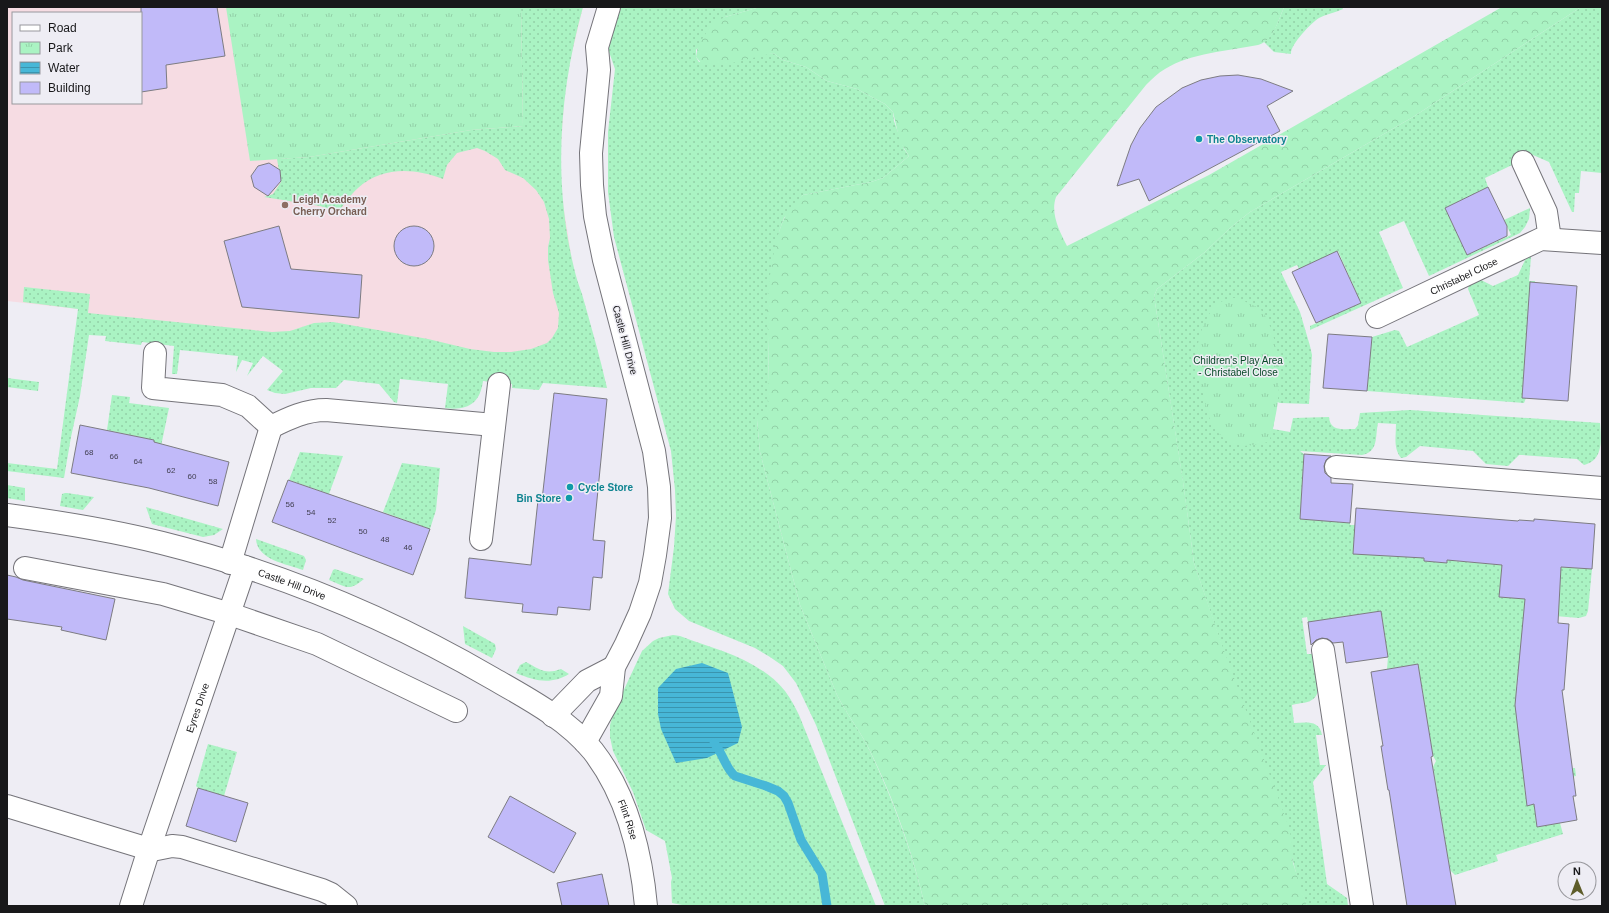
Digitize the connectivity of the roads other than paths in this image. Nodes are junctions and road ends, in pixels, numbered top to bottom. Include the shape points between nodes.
1 (608, 7) edge
2 (1524, 162) dead end
3 (1550, 240) junction
4 (1602, 243) edge
5 (1377, 316) dead end
6 (155, 352) dead end
7 (498, 384) dead end
8 (494, 425) junction
9 (271, 427) junction
10 (1336, 467) dead end
11 (1602, 488) edge
12 (7, 515) edge
13 (481, 539) dead end
14 (238, 565) junction
15 (24, 568) dead end
16 (230, 614) junction
17 (1323, 650) dead end
18 (614, 667) junction
19 (456, 711) dead end
20 (553, 716) junction
21 (585, 742) junction
22 (7, 806) edge
23 (148, 849) junction
24 (131, 906) edge
25 (346, 906) edge
26 (646, 906) edge
27 (1362, 906) edge

1 - 18 street, Castle Hill Drive via 597,47 599,70 591,153 595,216 654,451 660,518 650,583 640,613
2 - 3 street via 1546,212
3 - 4 street, Christabel Close
3 - 5 street, Christabel Close via 1540,239
6 - 9 street via 153,388 222,395 248,406
7 - 8 street
8 - 9 street via 323,410 295,415
8 - 13 street
9 - 14 street, Eyres Drive
10 - 11 street
12 - 14 street, Castle Hill Drive via 83,526 164,543
14 - 16 street, Eyres Drive
14 - 20 street, Castle Hill Drive via 309,590 411,634 473,667
15 - 16 street via 163,594
16 - 19 street via 317,644
16 - 23 street, Eyres Drive
17 - 27 street
18 - 20 street via 587,681
18 - 21 street, Castle Hill Drive via 611,696
20 - 21 street, Castle Hill Drive
21 - 26 street, Flint Rise via 616,788 629,819
22 - 23 street
23 - 24 street, Eyres Drive
23 - 25 street via 182,847 322,890 335,896

